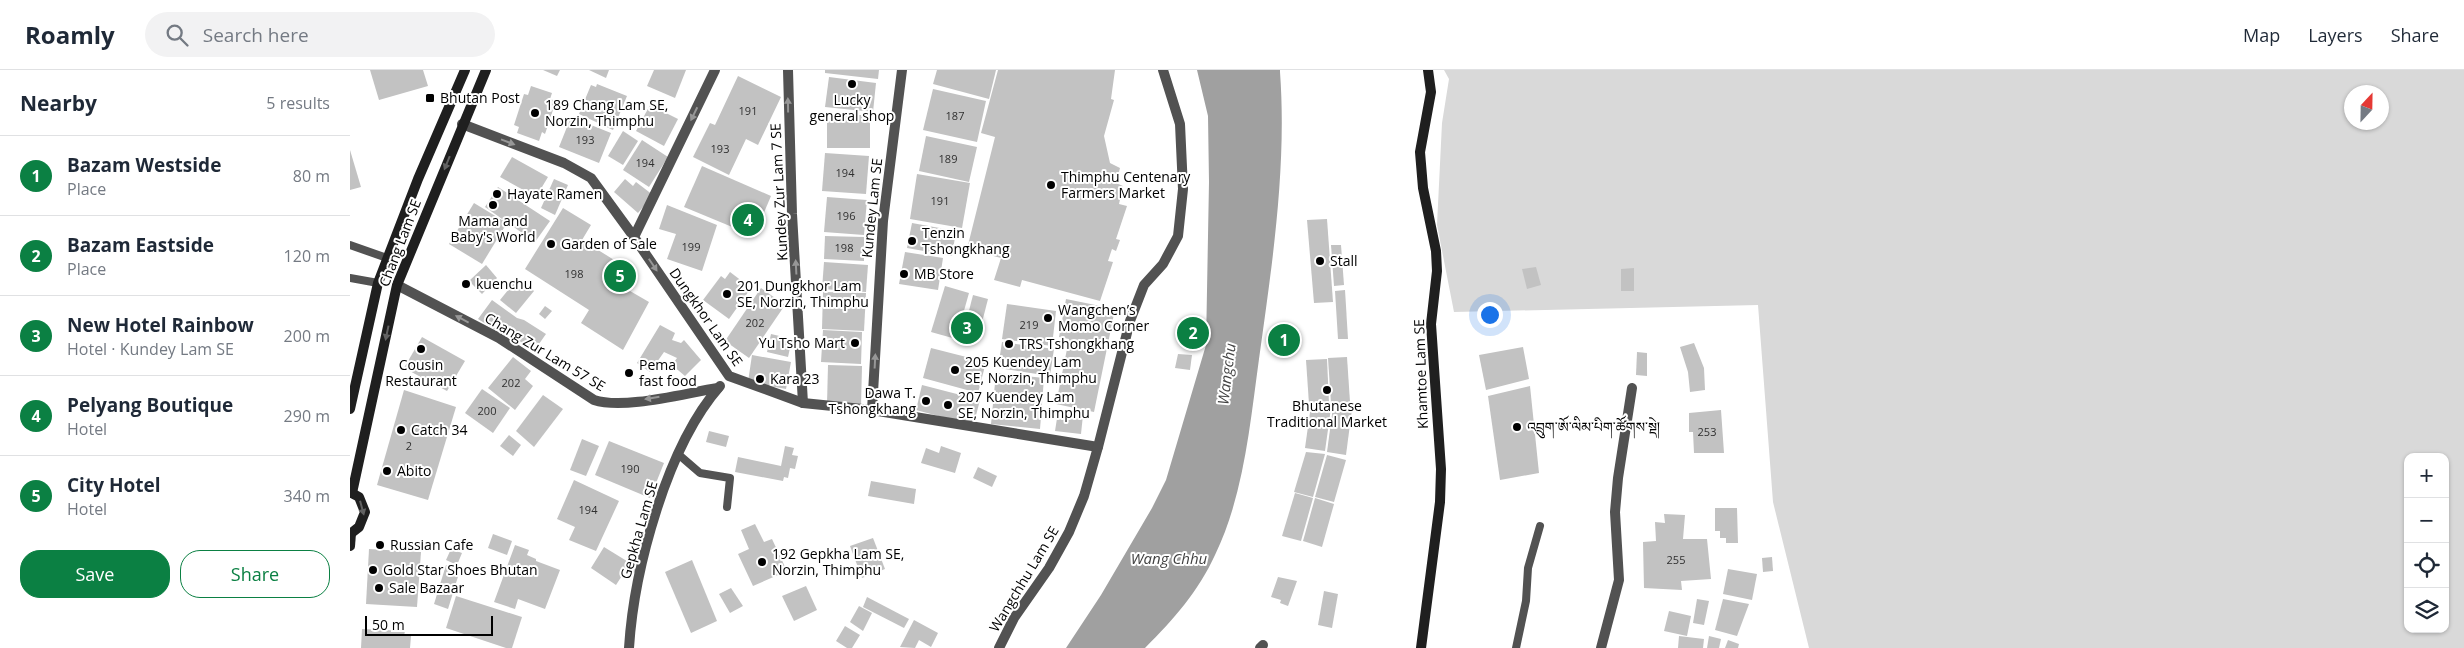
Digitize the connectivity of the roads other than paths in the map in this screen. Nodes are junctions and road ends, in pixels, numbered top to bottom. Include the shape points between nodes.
1 (465, 70) edge
2 (486, 70) edge
3 (715, 70) edge
4 (788, 70) edge
5 (902, 70) edge
6 (1163, 70) edge
7 (1428, 70) edge
8 (462, 124) junction
9 (634, 237) junction
10 (350, 245) edge
11 (387, 258) junction
12 (350, 278) edge
13 (378, 282) junction
14 (397, 285) junction
15 (729, 376) junction
16 (718, 388) junction
17 (1632, 388) dead end
18 (803, 403) junction
19 (350, 409) edge
20 (872, 410) junction
21 (1098, 447) junction
22 (678, 454) junction
23 (351, 492) edge
24 (727, 507) dead end
25 (1540, 526) dead end
26 (351, 533) edge
27 (350, 546) edge
28 (629, 648) edge
29 (999, 648) edge
30 (1420, 648) edge
31 (1516, 648) edge
32 (1601, 648) edge

1 - 11 main road, Chang Lam SE
2 - 8 main road, Chang Lam SE
3 -> 9 street
18 -> 4 street, Kundey Zur Lam 7 SE
20 -> 5 street, Kundey Lam SE via 883,220
6 - 21 street, Wangchhu Lam SE via 1180,124 1183,189 1178,236 1163,264 1144,286 1130,321
7 - 30 main road, Khamtoe Lam SE via 1431,92 1420,152 1422,188 1436,250 1431,324 1440,494
8 -> 9 street, Dungkhor Lam SE via 564,163 591,178
8 -> 14 main road, Chang Lam SE
9 -> 15 street, Dungkhor Lam SE
10 - 11 lane
11 - 13 main road, Chang Lam SE
12 - 13 lane
13 - 19 main road, Chang Lam SE
16 -> 14 street, Chang Zur Lam 57 SE via 606,404 594,400 499,338
14 -> 23 main road, Chang Lam SE
15 - 16 street, Gepkha Lam SE
15 - 18 street, Dungkhor Lam SE
16 - 22 street, Gepkha Lam SE
17 - 32 street via 1615,512 1619,580
18 - 20 street, Dungkhor Lam SE
20 - 21 street, Dungkhor Lam SE
21 - 29 street, Wangchhu Lam SE via 1084,496 1069,532 1049,568 1014,618
22 - 24 lane via 700,473 730,478
22 - 28 street, Gepkha Lam SE via 654,519 631,613
23 -> 26 main road via 359,498 365,512 359,527
25 - 31 lane via 1528,568 1526,600
26 - 27 main road

